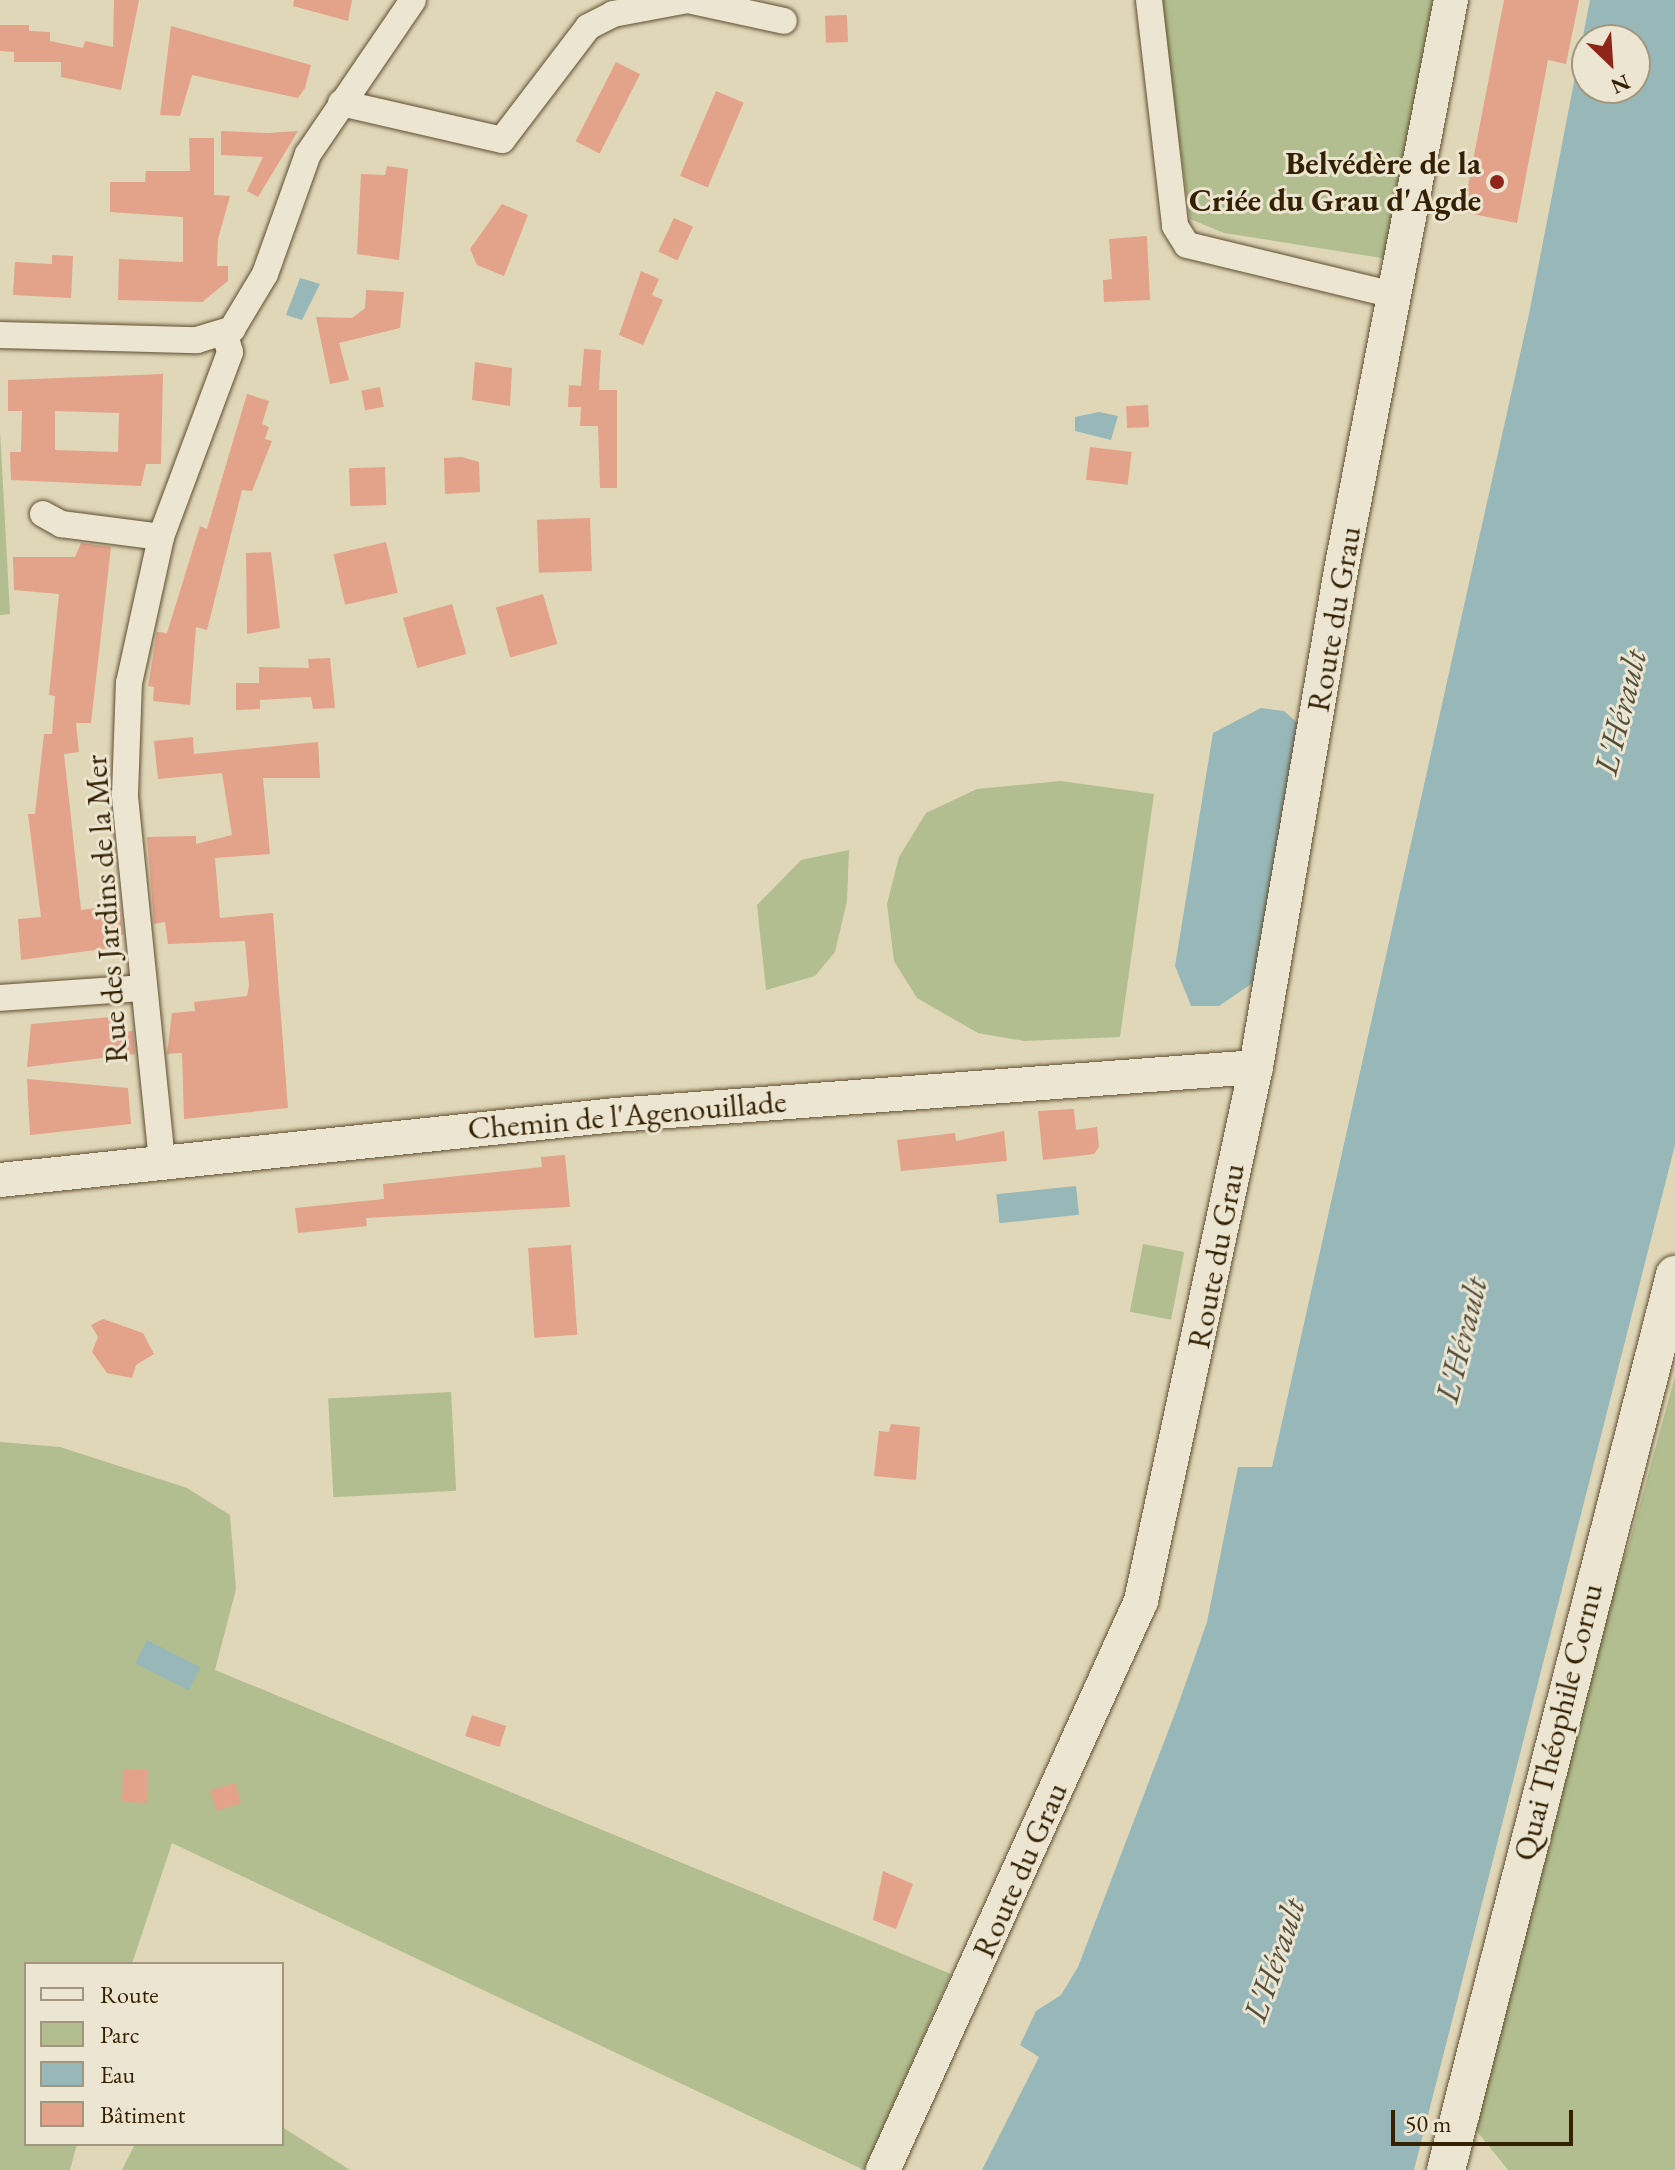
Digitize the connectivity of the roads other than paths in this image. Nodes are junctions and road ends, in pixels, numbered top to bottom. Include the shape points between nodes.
1 (413, 0) edge
2 (1149, 0) edge
3 (1451, 0) edge
4 (784, 21) dead end
5 (341, 103) junction
6 (1393, 295) junction
7 (225, 334) junction
8 (0, 335) edge
9 (43, 514) dead end
10 (161, 537) junction
11 (143, 988) junction
12 (0, 998) edge
13 (1256, 1067) junction
14 (162, 1161) junction
15 (0, 1180) edge
16 (1675, 1275) edge
17 (883, 2170) edge
18 (1446, 2170) edge

1 - 5 street
2 - 6 street via 1175,226 1187,245 1205,254 1328,275
3 - 6 street, Route du Grau
4 - 5 street via 688,0 613,14 588,27 502,140
5 - 7 street via 308,154 247,311
6 - 13 street, Route du Grau
7 - 8 street via 197,340
7 - 10 street, Rue des Jardins de la Mer via 230,352
9 - 10 street via 61,524
10 - 11 street, Rue des Jardins de la Mer via 138,625 125,758
11 - 12 street
11 - 14 street, Rue des Jardins de la Mer
13 - 14 street, Chemin de l'Agenouillade via 615,1115
13 - 17 street, Route du Grau via 1141,1601
14 - 15 street, Chemin de l'Agenouillade
16 - 18 main road, Quai Théophile Cornu

